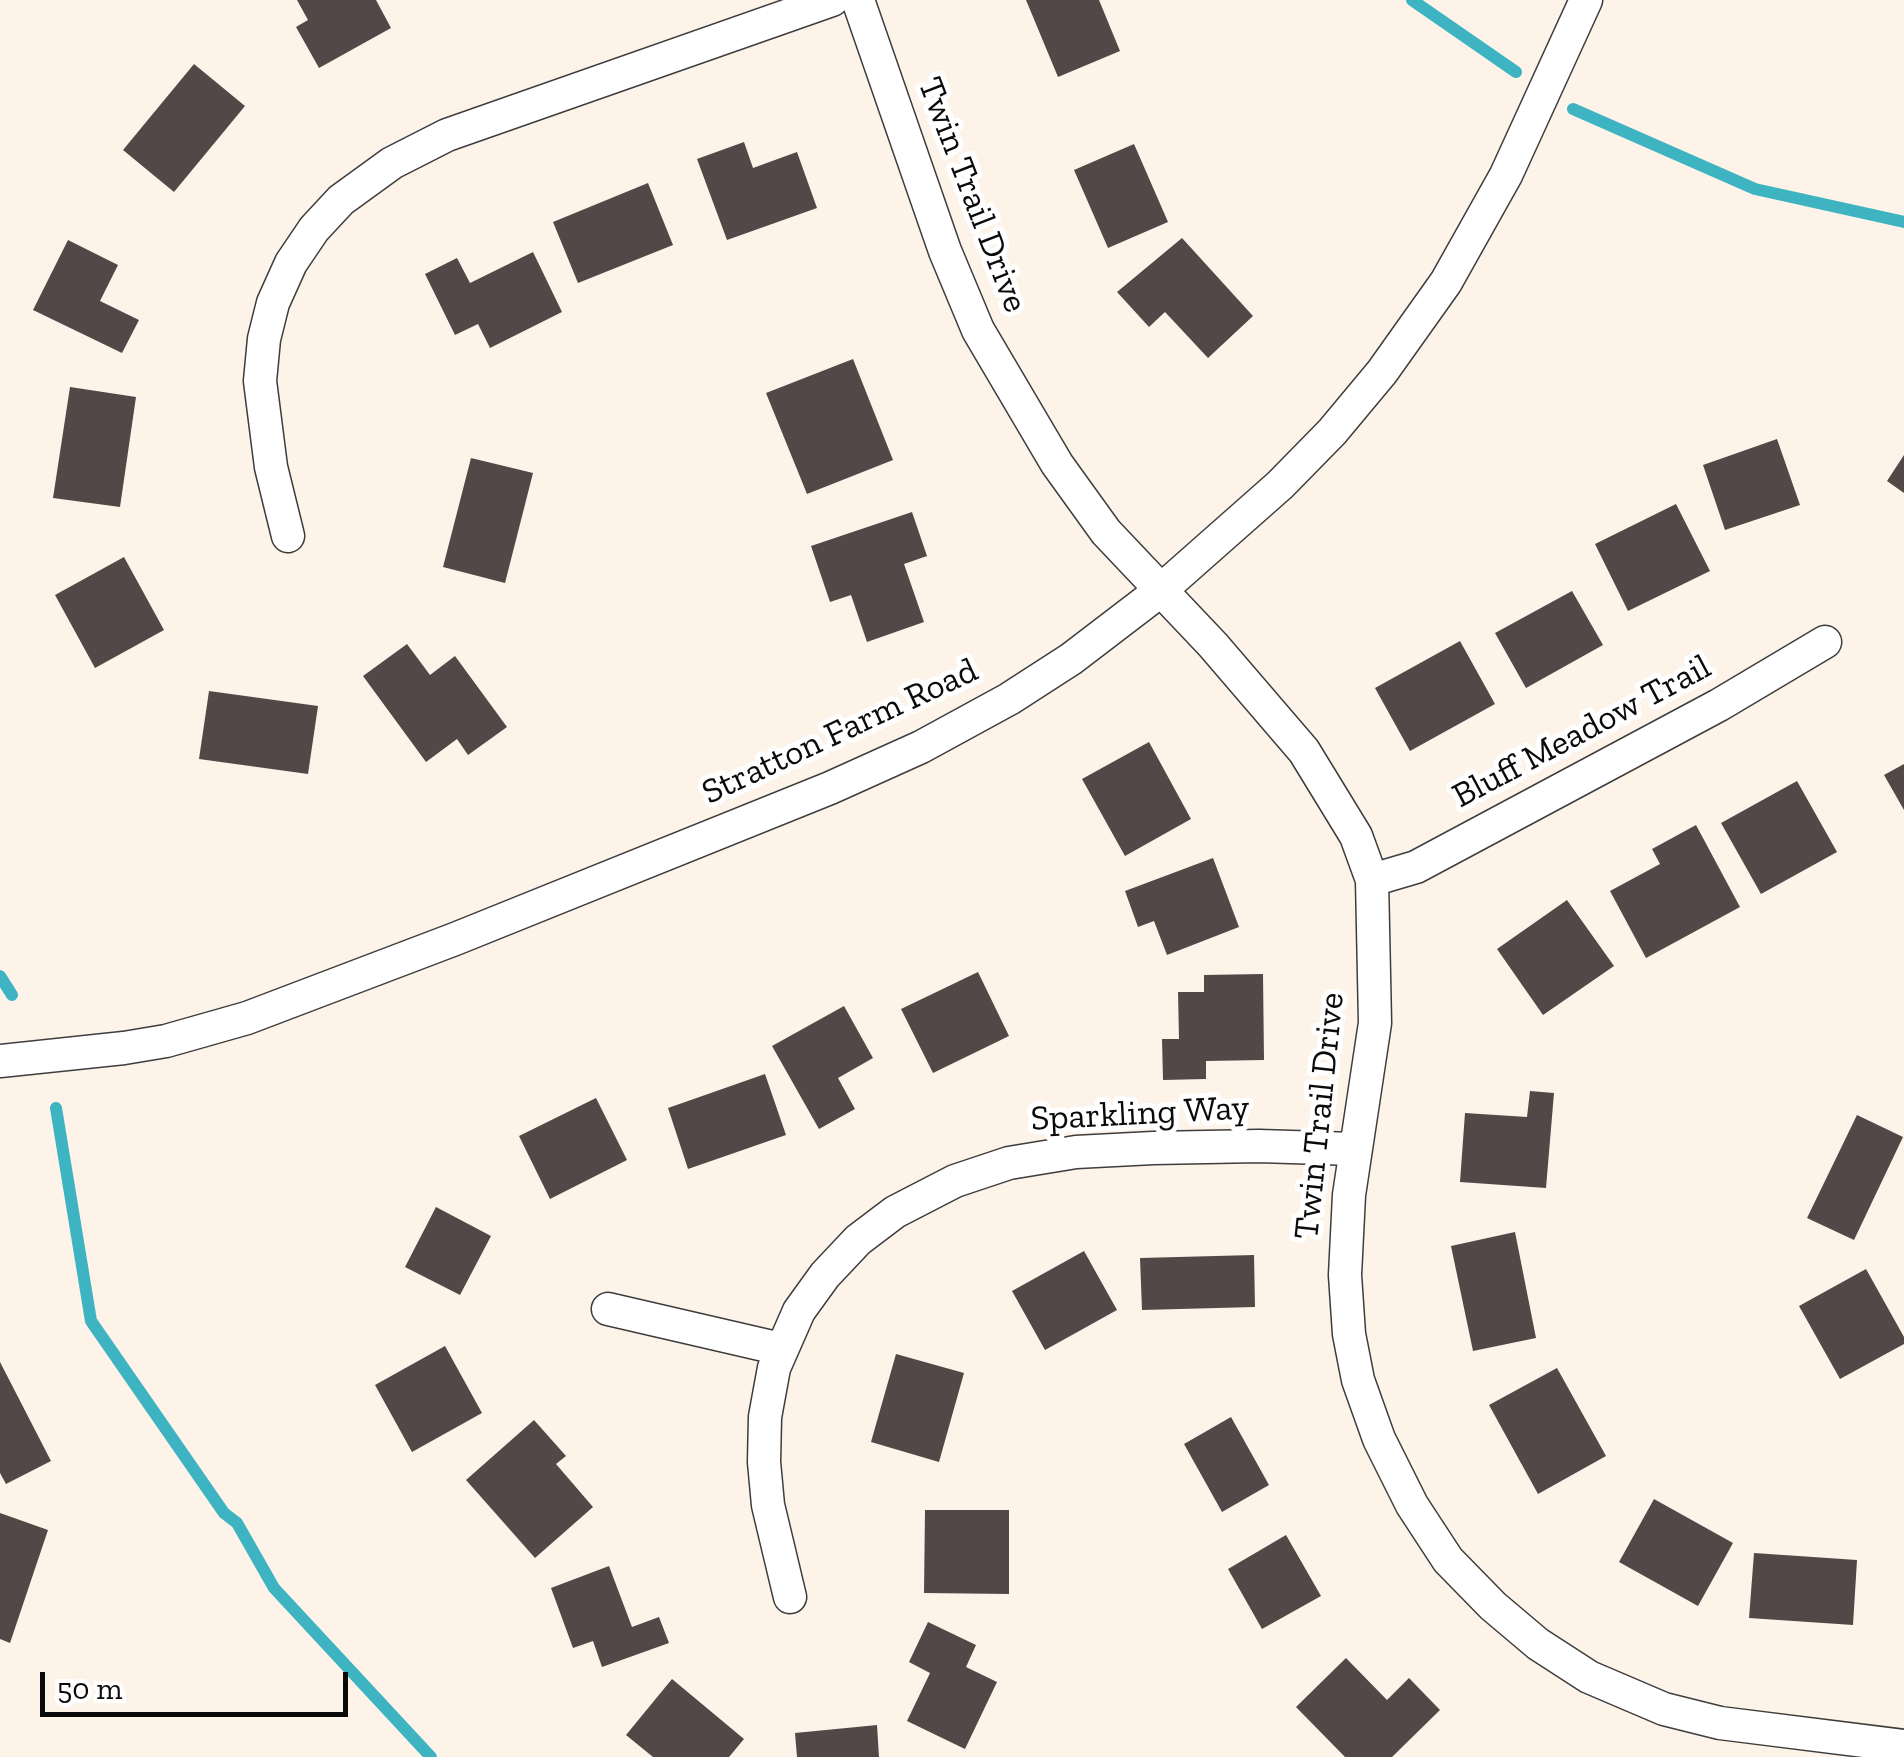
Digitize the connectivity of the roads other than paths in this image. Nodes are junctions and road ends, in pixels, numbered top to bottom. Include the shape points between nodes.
1 (832, 0) edge
2 (858, 0) edge
3 (1586, 0) edge
4 (288, 536) dead end
5 (1160, 591) junction
6 (1825, 642) dead end
7 (1372, 880) junction
8 (0, 1061) edge
9 (1354, 1149) junction
10 (608, 1309) dead end
11 (781, 1349) junction
12 (790, 1596) dead end
13 (1904, 1746) edge

1 - 4 street via 448,136 392,163 341,200 291,262 264,339 260,381 270,467
2 - 5 street, Twin Trail Drive via 978,330 1057,464
3 - 5 street, Stratton Farm Road via 1506,175 1446,282 1392,357 1280,485
5 - 7 street, Twin Trail Drive via 1304,751 1356,836
5 - 8 street, Stratton Farm Road via 1009,699 921,747 794,802 248,1018 124,1048
6 - 7 street, Bluff Meadow Trail via 1416,867
7 - 9 street, Twin Trail Drive via 1375,1023
9 - 11 street, Sparkling Way via 1076,1152 955,1181 894,1212 858,1240 799,1311
9 - 13 street, Twin Trail Drive via 1345,1275 1358,1380 1412,1505 1448,1560 1538,1644 1589,1676 1664,1709 1720,1723
10 - 11 street
11 - 12 street, Sparkling Way via 765,1417 764,1462

